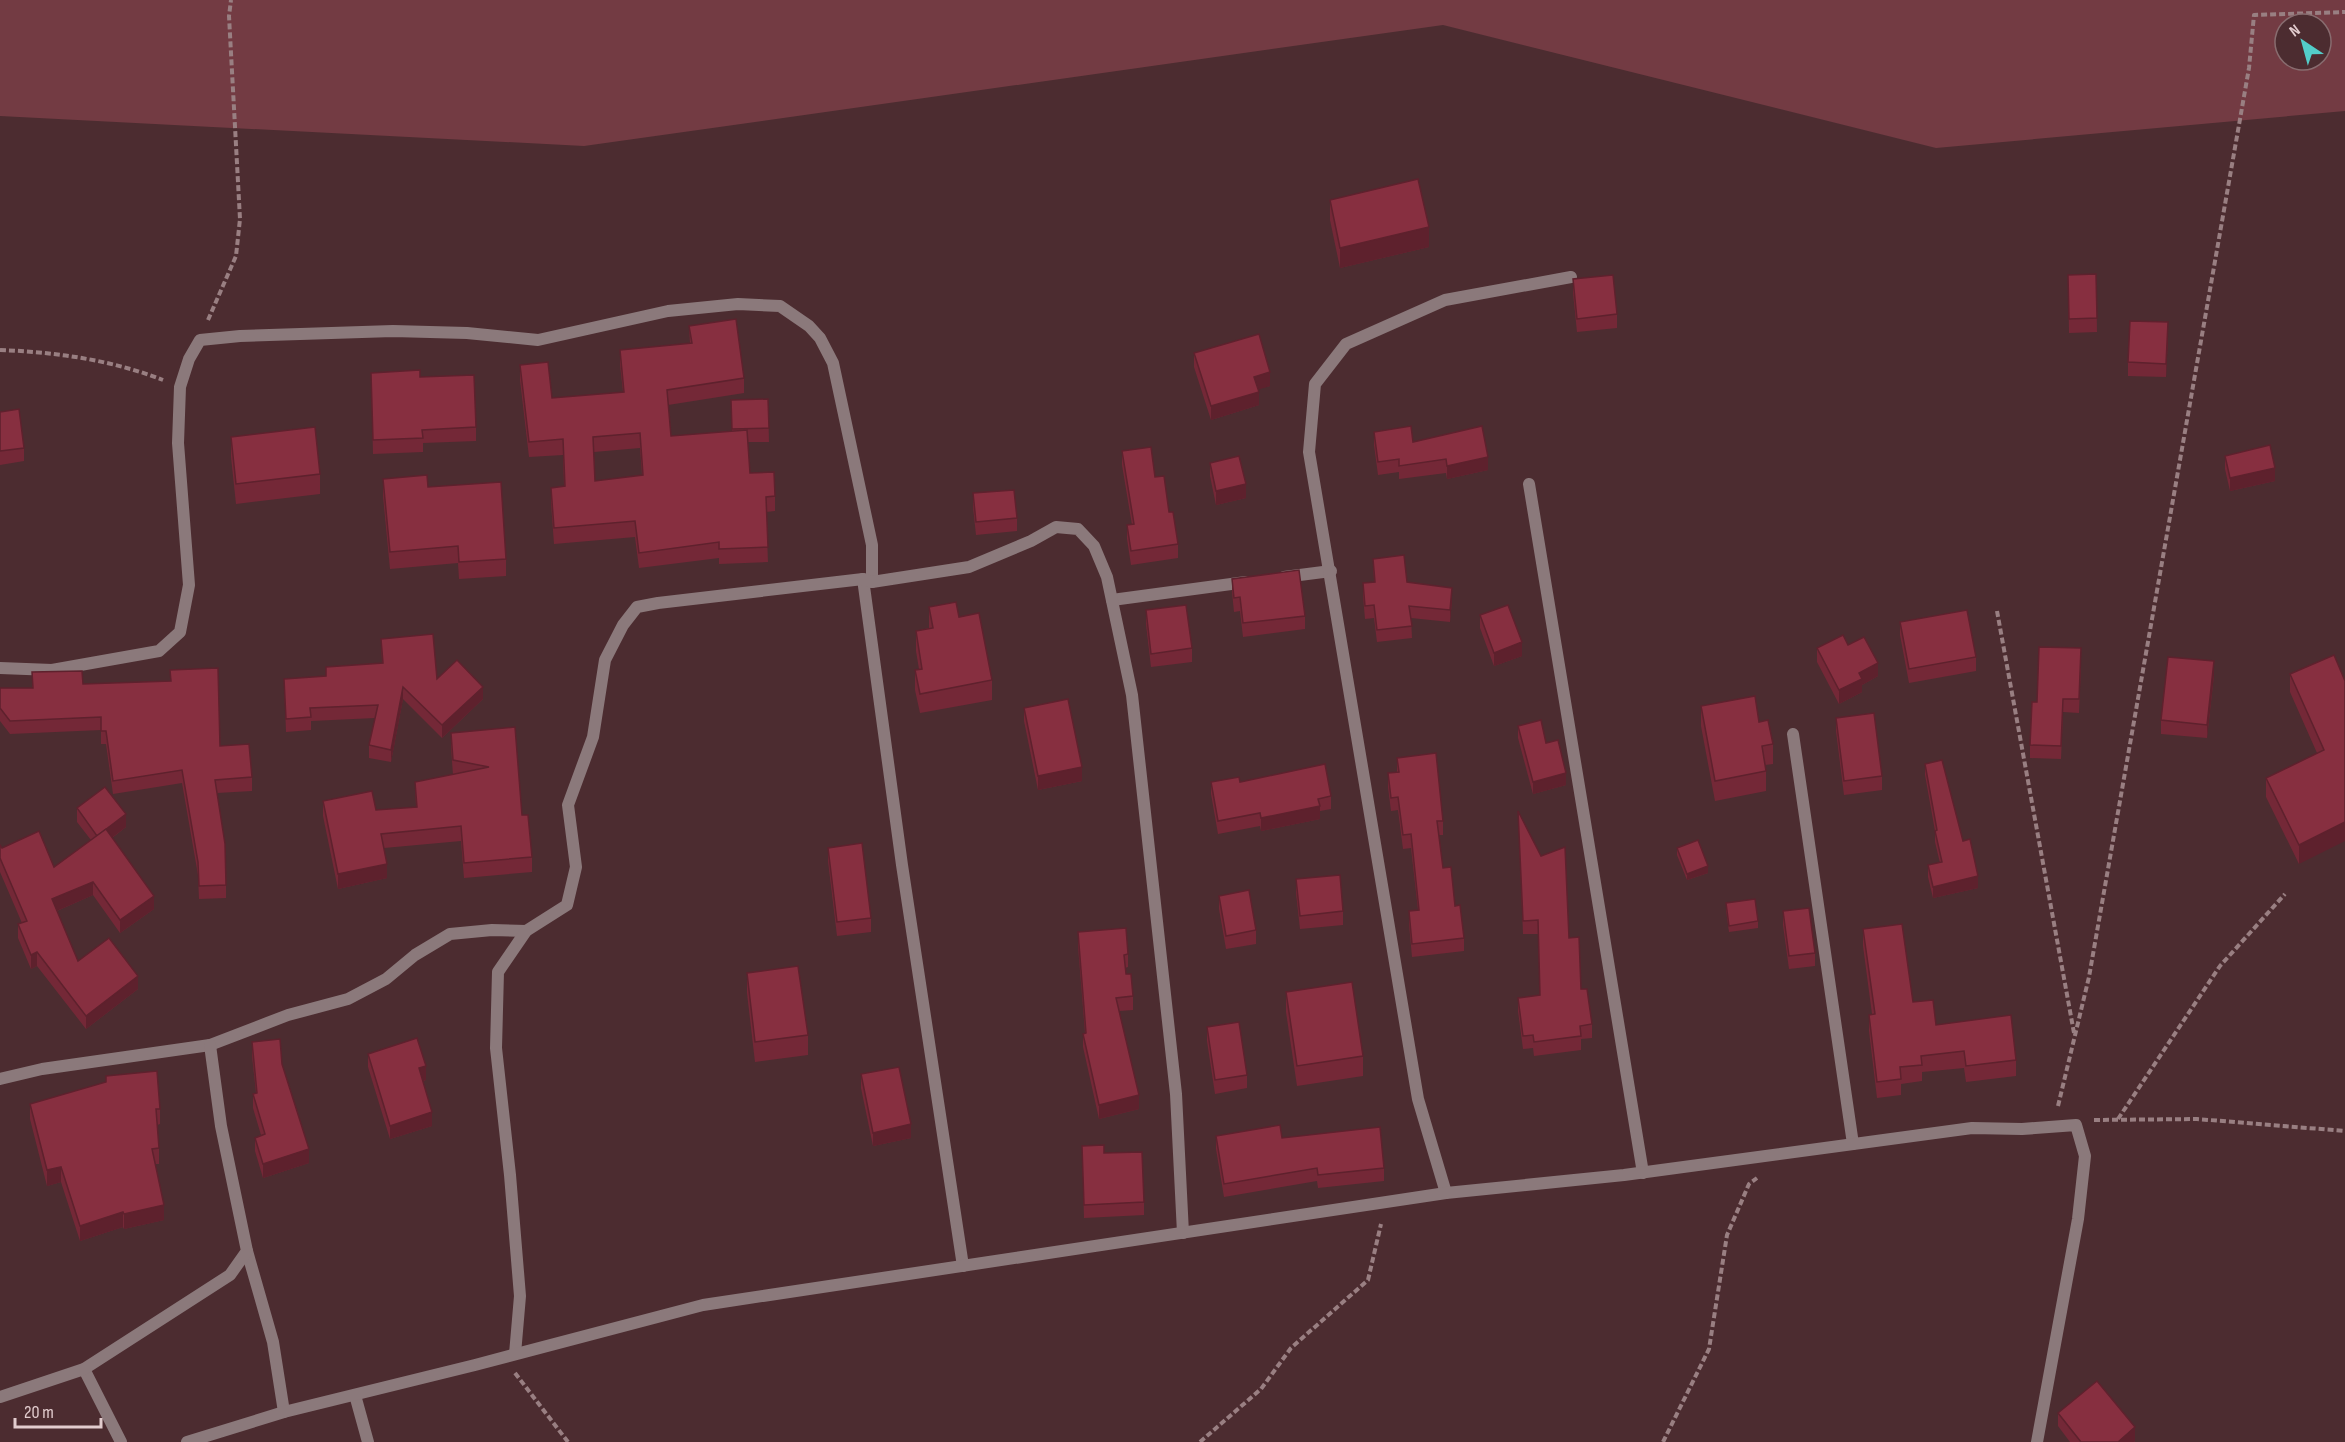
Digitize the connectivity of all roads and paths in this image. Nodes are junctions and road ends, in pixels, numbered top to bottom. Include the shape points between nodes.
1 (231, 0) edge
2 (2345, 12) edge
3 (1571, 277) edge
4 (200, 340) junction
5 (0, 350) edge
6 (180, 387) junction
7 (1529, 484) dead end
8 (1331, 571) junction
9 (867, 580) junction
10 (1112, 600) junction
11 (1997, 611) dead end
12 (0, 668) edge
13 (1793, 734) dead end
14 (2284, 894) dead end
15 (526, 931) junction
16 (2075, 1037) junction
17 (210, 1045) junction
18 (0, 1079) edge
19 (2118, 1119) junction
20 (2081, 1122) junction
21 (2345, 1131) edge
22 (1853, 1144) junction
23 (1792, 1152) junction
24 (1643, 1173) junction
25 (1446, 1193) junction
26 (1386, 1203) junction
27 (1183, 1233) junction
28 (247, 1251) junction
29 (963, 1266) junction
30 (509, 1356) junction
31 (84, 1369) junction
32 (355, 1395) junction
33 (0, 1397) edge
34 (284, 1412) junction
35 (121, 1442) edge
36 (187, 1442) edge
37 (368, 1442) edge
38 (568, 1442) edge
39 (1200, 1442) edge
40 (1663, 1442) edge
41 (2037, 1442) edge

1 - 4 path via 240,219 236,255
2 - 16 path via 2253,15 2249,68 2226,207 2089,977
3 - 8 street via 1445,300 1346,344 1315,384 1309,452
4 - 6 street
4 - 9 street via 393,331 538,340 668,311 738,304 780,306 820,338 833,363 872,545
5 - 6 path via 38,351 132,368
6 - 12 street via 178,443 189,585 180,632 159,651 52,670
7 - 24 street
8 - 10 street
8 - 25 street via 1418,1099
9 - 10 street via 969,567 1056,526 1078,529 1094,546
9 - 15 street via 638,607 623,625 605,660 593,737 568,805 576,867 567,905
9 - 29 street via 902,865
10 - 27 street via 1132,695 1176,1094
11 - 16 path
13 - 22 street
14 - 19 path via 2220,966
15 - 17 street via 450,934 386,979 348,999 288,1015
15 - 30 street via 498,972 496,1048 520,1296
16 - 20 path via 2055,1120
17 - 18 street via 42,1069
17 - 28 street via 221,1126
19 - 20 path
19 - 21 path via 2197,1119
20 - 22 street via 2022,1129 1972,1128
20 - 41 street via 2085,1156 2079,1208
22 - 23 street
23 - 24 street
23 - 40 path via 1749,1184 1727,1235 1708,1349
24 - 25 street
25 - 26 street
26 - 27 street
26 - 39 path via 1368,1280 1290,1348 1261,1389
27 - 29 street
28 - 31 street via 230,1275
28 - 34 street via 273,1342
29 - 30 street via 703,1305
30 - 32 street
30 - 38 path
31 - 33 street
31 - 35 street
32 - 34 street
32 - 37 street
34 - 36 street

